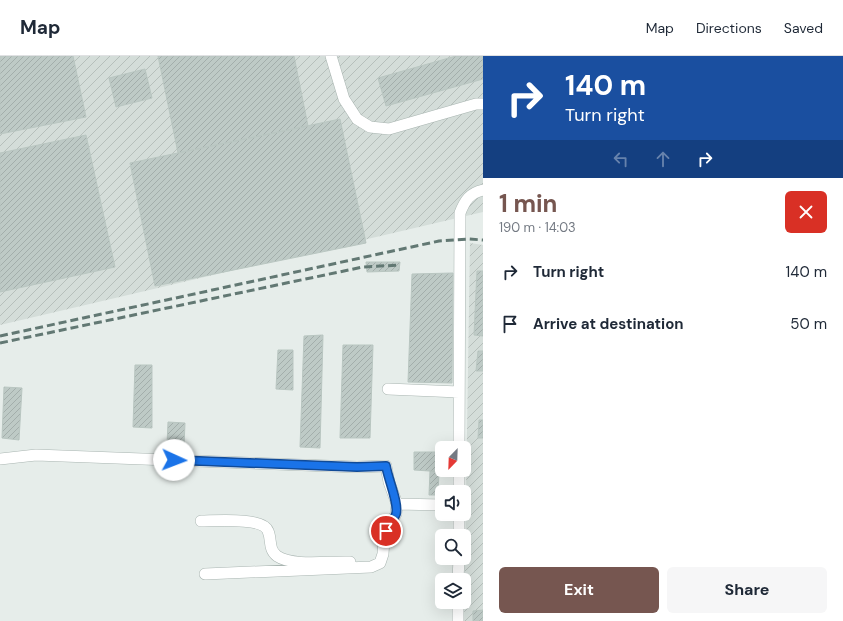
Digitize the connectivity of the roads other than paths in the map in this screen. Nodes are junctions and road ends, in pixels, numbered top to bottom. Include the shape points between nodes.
1 (331, 56) edge
2 (483, 104) edge
3 (483, 190) edge
4 (388, 389) dead end
5 (459, 392) junction
6 (459, 441) edge
7 (0, 459) edge
8 (397, 504) junction
9 (435, 506) edge
10 (201, 521) dead end
11 (371, 567) junction
12 (205, 574) dead end
13 (458, 609) edge
14 (458, 621) edge

1 - 2 street via 344,99 357,119 370,127 389,130
3 - 5 street via 474,192 464,201 460,213
4 - 5 street
5 - 6 street
7 - 8 street via 36,455 386,466
8 - 9 street
8 - 11 street via 396,514 386,531 380,563
10 - 11 street via 252,522 263,525 268,530 271,549 278,556 292,562 354,562
11 - 12 street
13 - 14 street

